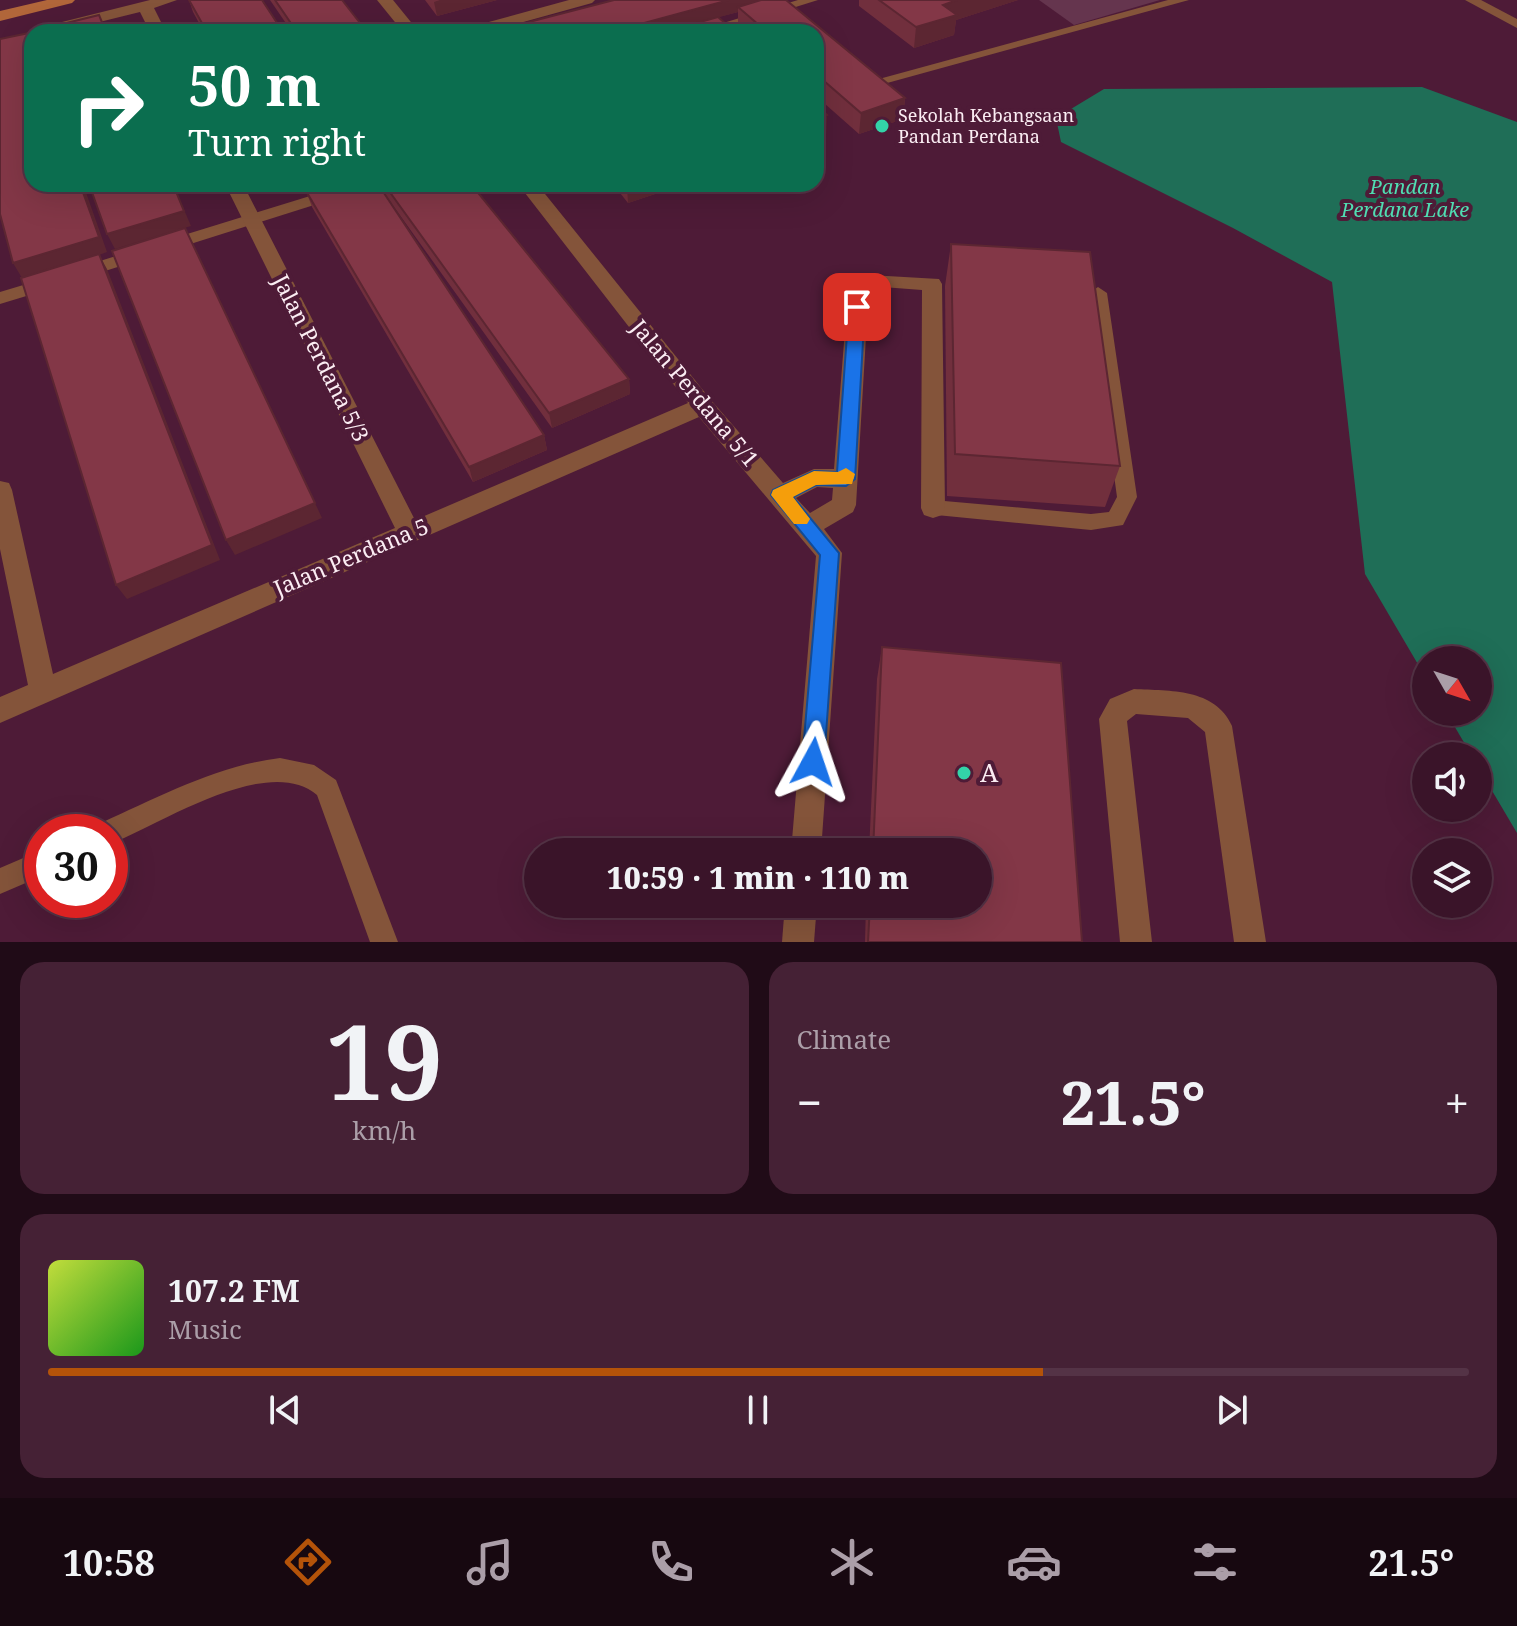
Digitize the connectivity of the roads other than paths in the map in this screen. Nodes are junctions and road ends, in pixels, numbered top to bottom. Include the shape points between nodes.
1 (67, 0) edge
2 (169, 0) edge
3 (385, 0) edge
4 (587, 0) edge
5 (1183, 0) edge
6 (1471, 0) edge
7 (807, 1) edge
8 (145, 6) junction
9 (0, 16) edge
10 (72, 24) edge
11 (154, 24) edge
12 (404, 24) edge
13 (498, 24) edge
14 (728, 24) edge
15 (1517, 24) edge
16 (864, 85) edge
17 (238, 192) edge
18 (339, 192) edge
19 (533, 192) edge
20 (252, 219) junction
21 (1098, 293) edge
22 (0, 298) edge
23 (703, 406) junction
24 (846, 479) junction
25 (0, 490) edge
26 (780, 495) junction
27 (933, 508) joint
28 (807, 527) junction
29 (409, 532) junction
30 (43, 691) junction
31 (0, 710) edge
32 (128, 824) edge
33 (807, 838) edge
34 (24, 871) edge
35 (0, 881) edge
36 (800, 918) edge
37 (384, 942) edge
38 (798, 942) edge
39 (1136, 942) edge
40 (1250, 942) edge

1 - 9 street
2 - 8 street
3 - 12 street
4 - 13 street
5 - 16 lane
6 - 15 lane
7 - 14 lane
8 - 10 street
8 - 11 street
17 - 20 street, Jalan Perdana 5/3
18 - 20 lane
19 - 23 street, Jalan Perdana 5/1
20 - 22 lane
20 - 29 street, Jalan Perdana 5/3
21 - 27 lane via 1127,497 1116,519 1091,522
23 - 26 street, Jalan Perdana 5/1
23 - 29 street, Jalan Perdana 5
24 - 26 street via 814,478
24 - 27 street via 859,279 932,284
24 - 28 street via 844,505
25 - 30 street
26 - 28 street, Jalan Perdana 5/1
28 - 33 street, Jalan Perdana 5/1 via 829,553
29 - 30 street, Jalan Perdana 5
30 - 31 street, Jalan Perdana 5
32 - 37 lane via 230,779 298,771 315,777 327,788
34 - 35 lane
36 - 38 street
39 - 40 street via 1113,719 1134,701 1194,706 1218,726

